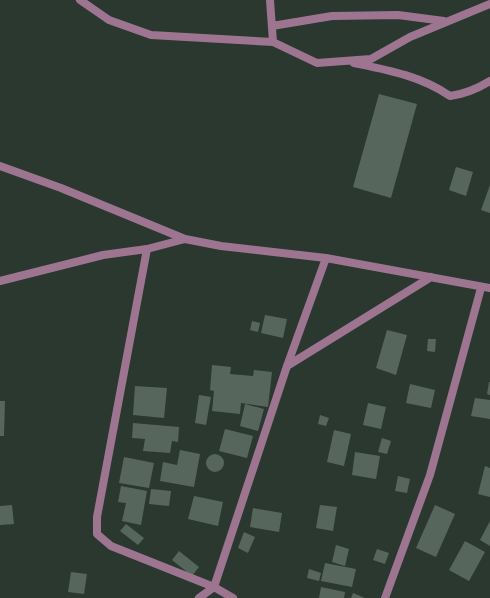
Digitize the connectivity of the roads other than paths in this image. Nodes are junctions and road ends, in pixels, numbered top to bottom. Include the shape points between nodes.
1 (80, 0) edge
2 (270, 0) edge
3 (490, 4) edge
4 (445, 21) junction
5 (272, 26) junction
6 (273, 42) junction
7 (344, 61) junction
8 (490, 81) edge
9 (0, 166) edge
10 (185, 239) junction
11 (147, 249) junction
12 (326, 258) junction
13 (431, 277) junction
14 (0, 282) edge
15 (481, 288) junction
16 (490, 288) edge
17 (287, 366) junction
18 (214, 587) junction
19 (199, 598) edge
20 (233, 598) edge
21 (386, 598) edge

1 - 6 street via 109,20 151,35
2 - 5 street
3 - 4 street
4 - 5 street via 398,15 332,16
4 - 7 street via 371,59
5 - 6 street
6 - 7 street via 318,63
7 - 8 street via 400,73 433,84 450,96 462,94
9 - 10 street via 62,188
10 - 11 street
10 - 12 street via 221,246
11 - 14 street via 103,255
11 - 18 street via 97,517 97,534 111,546
12 - 13 street
12 - 17 street
13 - 15 street
13 - 17 street
15 - 16 street
15 - 21 street via 430,475
17 - 18 street
18 - 19 street
18 - 20 street

